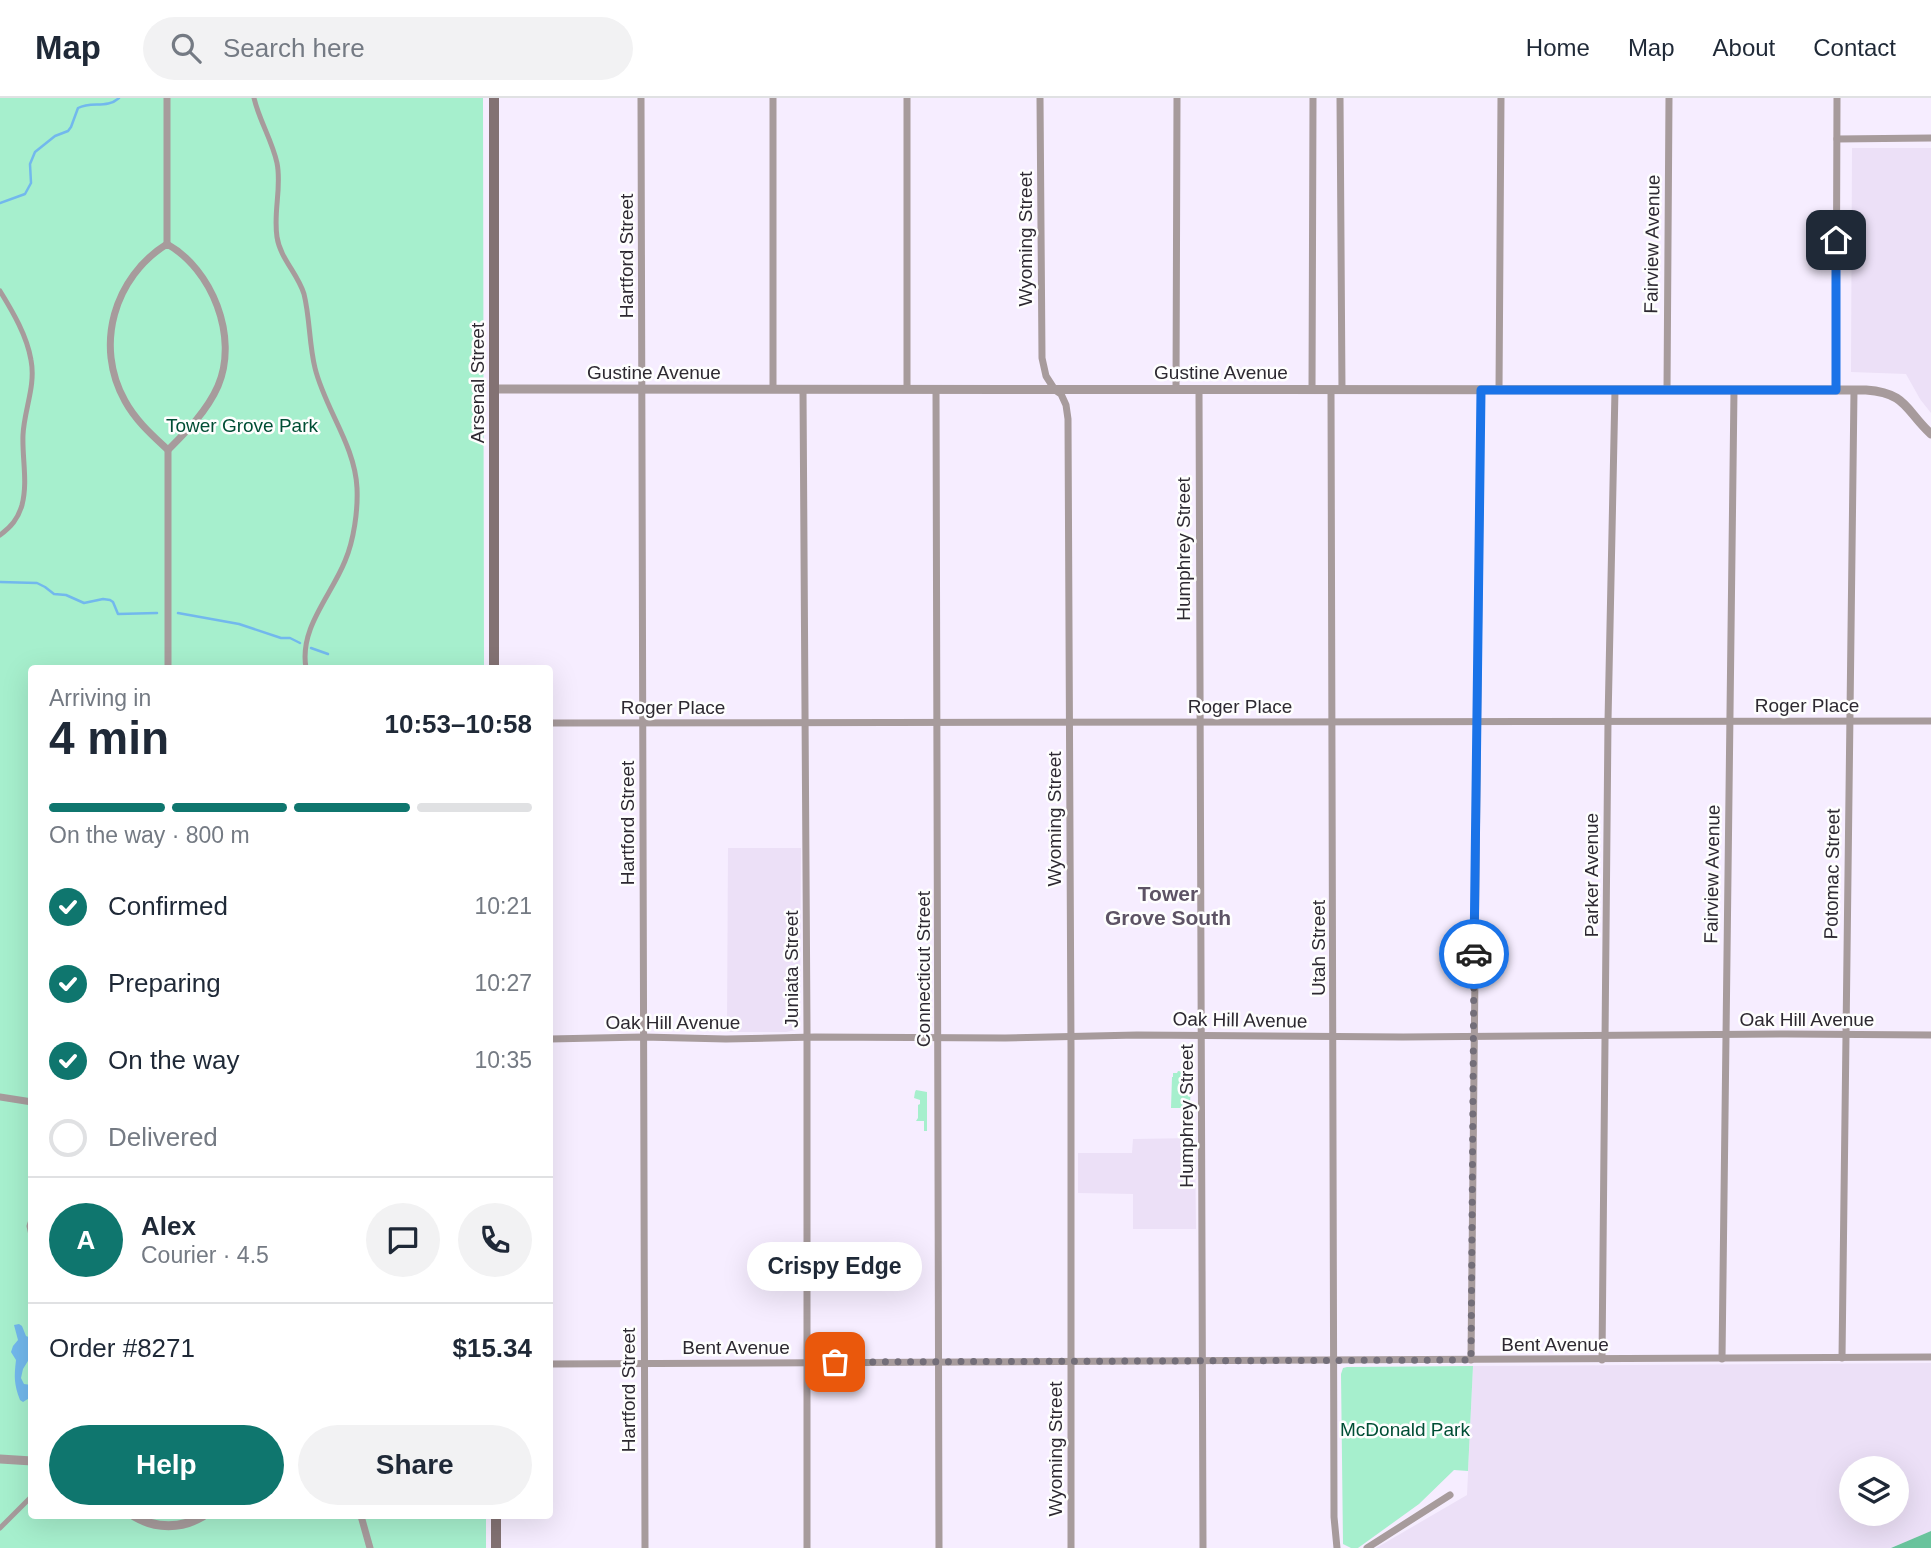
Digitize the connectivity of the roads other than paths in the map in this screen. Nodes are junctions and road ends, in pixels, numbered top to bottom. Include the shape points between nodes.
1 (167, 98) edge
2 (254, 98) edge
3 (494, 98) edge
4 (641, 98) edge
5 (774, 98) edge
6 (908, 98) edge
7 (1040, 98) edge
8 (1177, 98) edge
9 (1313, 98) edge
10 (1340, 98) edge
11 (1501, 98) edge
12 (1669, 98) edge
13 (1837, 98) edge
14 (1931, 138) edge
15 (1837, 139) junction
16 (167, 244) junction
17 (0, 291) edge
18 (494, 389) junction
19 (642, 389) junction
20 (774, 389) junction
21 (803, 389) junction
22 (907, 390) junction
23 (936, 390) junction
24 (1055, 390) junction
25 (1176, 390) junction
26 (1199, 390) junction
27 (1312, 390) junction
28 (1331, 390) junction
29 (1342, 390) junction
30 (1481, 390) junction
31 (1499, 390) junction
32 (1615, 390) junction
33 (1667, 390) junction
34 (1734, 390) junction
35 (1836, 390) junction
36 (1854, 390) junction
37 (1931, 434) edge
38 (168, 450) junction
39 (0, 535) edge
40 (168, 665) edge
41 (306, 665) edge
42 (495, 665) edge
43 (1608, 721) junction
44 (1729, 721) junction
45 (1849, 721) junction
46 (1931, 721) edge
47 (937, 722) junction
48 (1069, 722) junction
49 (1199, 722) junction
50 (1332, 722) junction
51 (1478, 722) junction
52 (553, 723) edge
53 (643, 723) junction
54 (805, 723) junction
55 (1726, 1035) junction
56 (1845, 1035) junction
57 (1931, 1035) edge
58 (1202, 1036) junction
59 (1606, 1036) junction
60 (643, 1037) junction
61 (807, 1037) junction
62 (939, 1037) junction
63 (1071, 1037) junction
64 (1334, 1037) junction
65 (1473, 1037) junction
66 (553, 1039) edge
67 (0, 1097) edge
68 (28, 1103) edge
69 (1931, 1357) edge
70 (1842, 1358) junction
71 (1722, 1359) junction
72 (1202, 1360) junction
73 (1471, 1360) junction
74 (1602, 1360) junction
75 (1335, 1361) junction
76 (644, 1362) junction
77 (806, 1362) junction
78 (939, 1362) junction
79 (1071, 1362) junction
80 (553, 1364) edge
81 (0, 1459) edge
82 (28, 1461) edge
83 (1450, 1495) dead end
84 (28, 1500) edge
85 (140, 1519) edge
86 (196, 1519) edge
87 (362, 1519) edge
88 (494, 1519) edge
89 (0, 1528) edge
90 (370, 1548) edge
91 (496, 1548) edge
92 (645, 1548) edge
93 (807, 1548) edge
94 (939, 1548) edge
95 (1071, 1548) edge
96 (1203, 1548) edge
97 (1337, 1548) edge
98 (1367, 1548) edge

1 - 16 street
2 - 41 street via 277,163 278,242 303,293 315,367 356,475 357,499 347,557 307,639
3 - 18 main road, Arsenal Street
4 - 19 street, Hartford Street
5 - 20 street
6 - 22 street
7 - 24 street, Wyoming Street via 1042,358
8 - 25 street
9 - 27 street
10 - 29 street
11 - 31 street
12 - 33 street, Fairview Avenue
13 - 15 street
14 - 15 street
15 - 35 street
16 - 38 street via 198,272 213,294 225,342 219,385
16 - 38 street via 154,252 126,286 116,307 109,348 124,400
17 - 39 street via 29,350 33,383 23,435 24,494 17,518
18 - 19 street, Gustine Avenue
18 - 42 main road, Arsenal Street
19 - 20 street, Gustine Avenue
19 - 53 street, Hartford Street
20 - 21 street, Gustine Avenue
21 - 22 street, Gustine Avenue
21 - 54 street, Juniata Street
22 - 23 street, Gustine Avenue
23 - 24 street, Gustine Avenue
23 - 47 street, Connecticut Street
24 - 25 street, Gustine Avenue
24 - 48 street, Wyoming Street via 1066,405 1068,419
25 - 26 street, Gustine Avenue
26 - 27 street, Gustine Avenue
26 - 49 street, Humphrey Street
27 - 28 street, Gustine Avenue
28 - 29 street, Gustine Avenue
28 - 50 street, Utah Street
29 - 30 street, Gustine Avenue
30 - 31 street, Gustine Avenue
30 - 51 street
31 - 32 street, Gustine Avenue
32 - 33 street, Gustine Avenue
32 - 43 street, Parker Avenue
33 - 34 street, Gustine Avenue
34 - 35 street, Gustine Avenue
34 - 44 street, Fairview Avenue
35 - 36 street, Gustine Avenue
36 - 37 street, Gustine Avenue via 1895,396
36 - 45 street, Potomac Street
38 - 40 street
43 - 44 street, Roger Place
43 - 51 street, Roger Place
43 - 59 street, Parker Avenue
44 - 45 street, Roger Place
44 - 55 street, Fairview Avenue
45 - 46 street, Roger Place
45 - 56 street, Potomac Street
47 - 48 street, Roger Place
47 - 54 street, Roger Place
47 - 62 street, Connecticut Street
48 - 49 street, Roger Place
48 - 63 street, Wyoming Street
49 - 50 street, Roger Place
49 - 58 street, Humphrey Street
50 - 51 street, Roger Place
50 - 64 street, Utah Street
51 - 65 street
52 - 53 street, Roger Place
53 - 54 street, Roger Place
53 - 60 street, Hartford Street
54 - 61 street, Juniata Street
55 - 56 street, Oak Hill Avenue
55 - 59 street, Oak Hill Avenue
55 - 71 street, Fairview Avenue
56 - 57 street, Oak Hill Avenue
56 - 70 street, Potomac Street
58 - 63 street, Oak Hill Avenue
58 - 64 street, Oak Hill Avenue
58 - 72 street, Humphrey Street
59 - 65 street, Oak Hill Avenue
59 - 74 street, Parker Avenue
60 - 61 street, Oak Hill Avenue
60 - 66 street, Oak Hill Avenue
60 - 76 street, Hartford Street
61 - 62 street, Oak Hill Avenue
61 - 77 street, Juniata Street
62 - 63 street, Oak Hill Avenue
62 - 78 street, Connecticut Street
63 - 79 street, Wyoming Street
64 - 65 street, Oak Hill Avenue
64 - 75 street, Utah Street
65 - 73 street
67 - 68 street
69 - 70 street, Bent Avenue
70 - 71 street, Bent Avenue
71 - 74 street, Bent Avenue
72 - 75 street, Bent Avenue
72 - 79 street, Bent Avenue
72 - 96 street, Humphrey Street
73 - 74 street, Bent Avenue
73 - 75 street, Bent Avenue
75 - 97 street, Utah Street
76 - 77 street, Bent Avenue
76 - 80 street, Bent Avenue
76 - 92 street, Hartford Street
77 - 78 street, Bent Avenue
77 - 93 street, Juniata Street
78 - 79 street, Bent Avenue
78 - 94 street, Connecticut Street
79 - 95 street, Wyoming Street
81 - 82 street
83 - 98 street
84 - 89 street
85 - 86 street via 168,1526
87 - 90 street
88 - 91 main road

